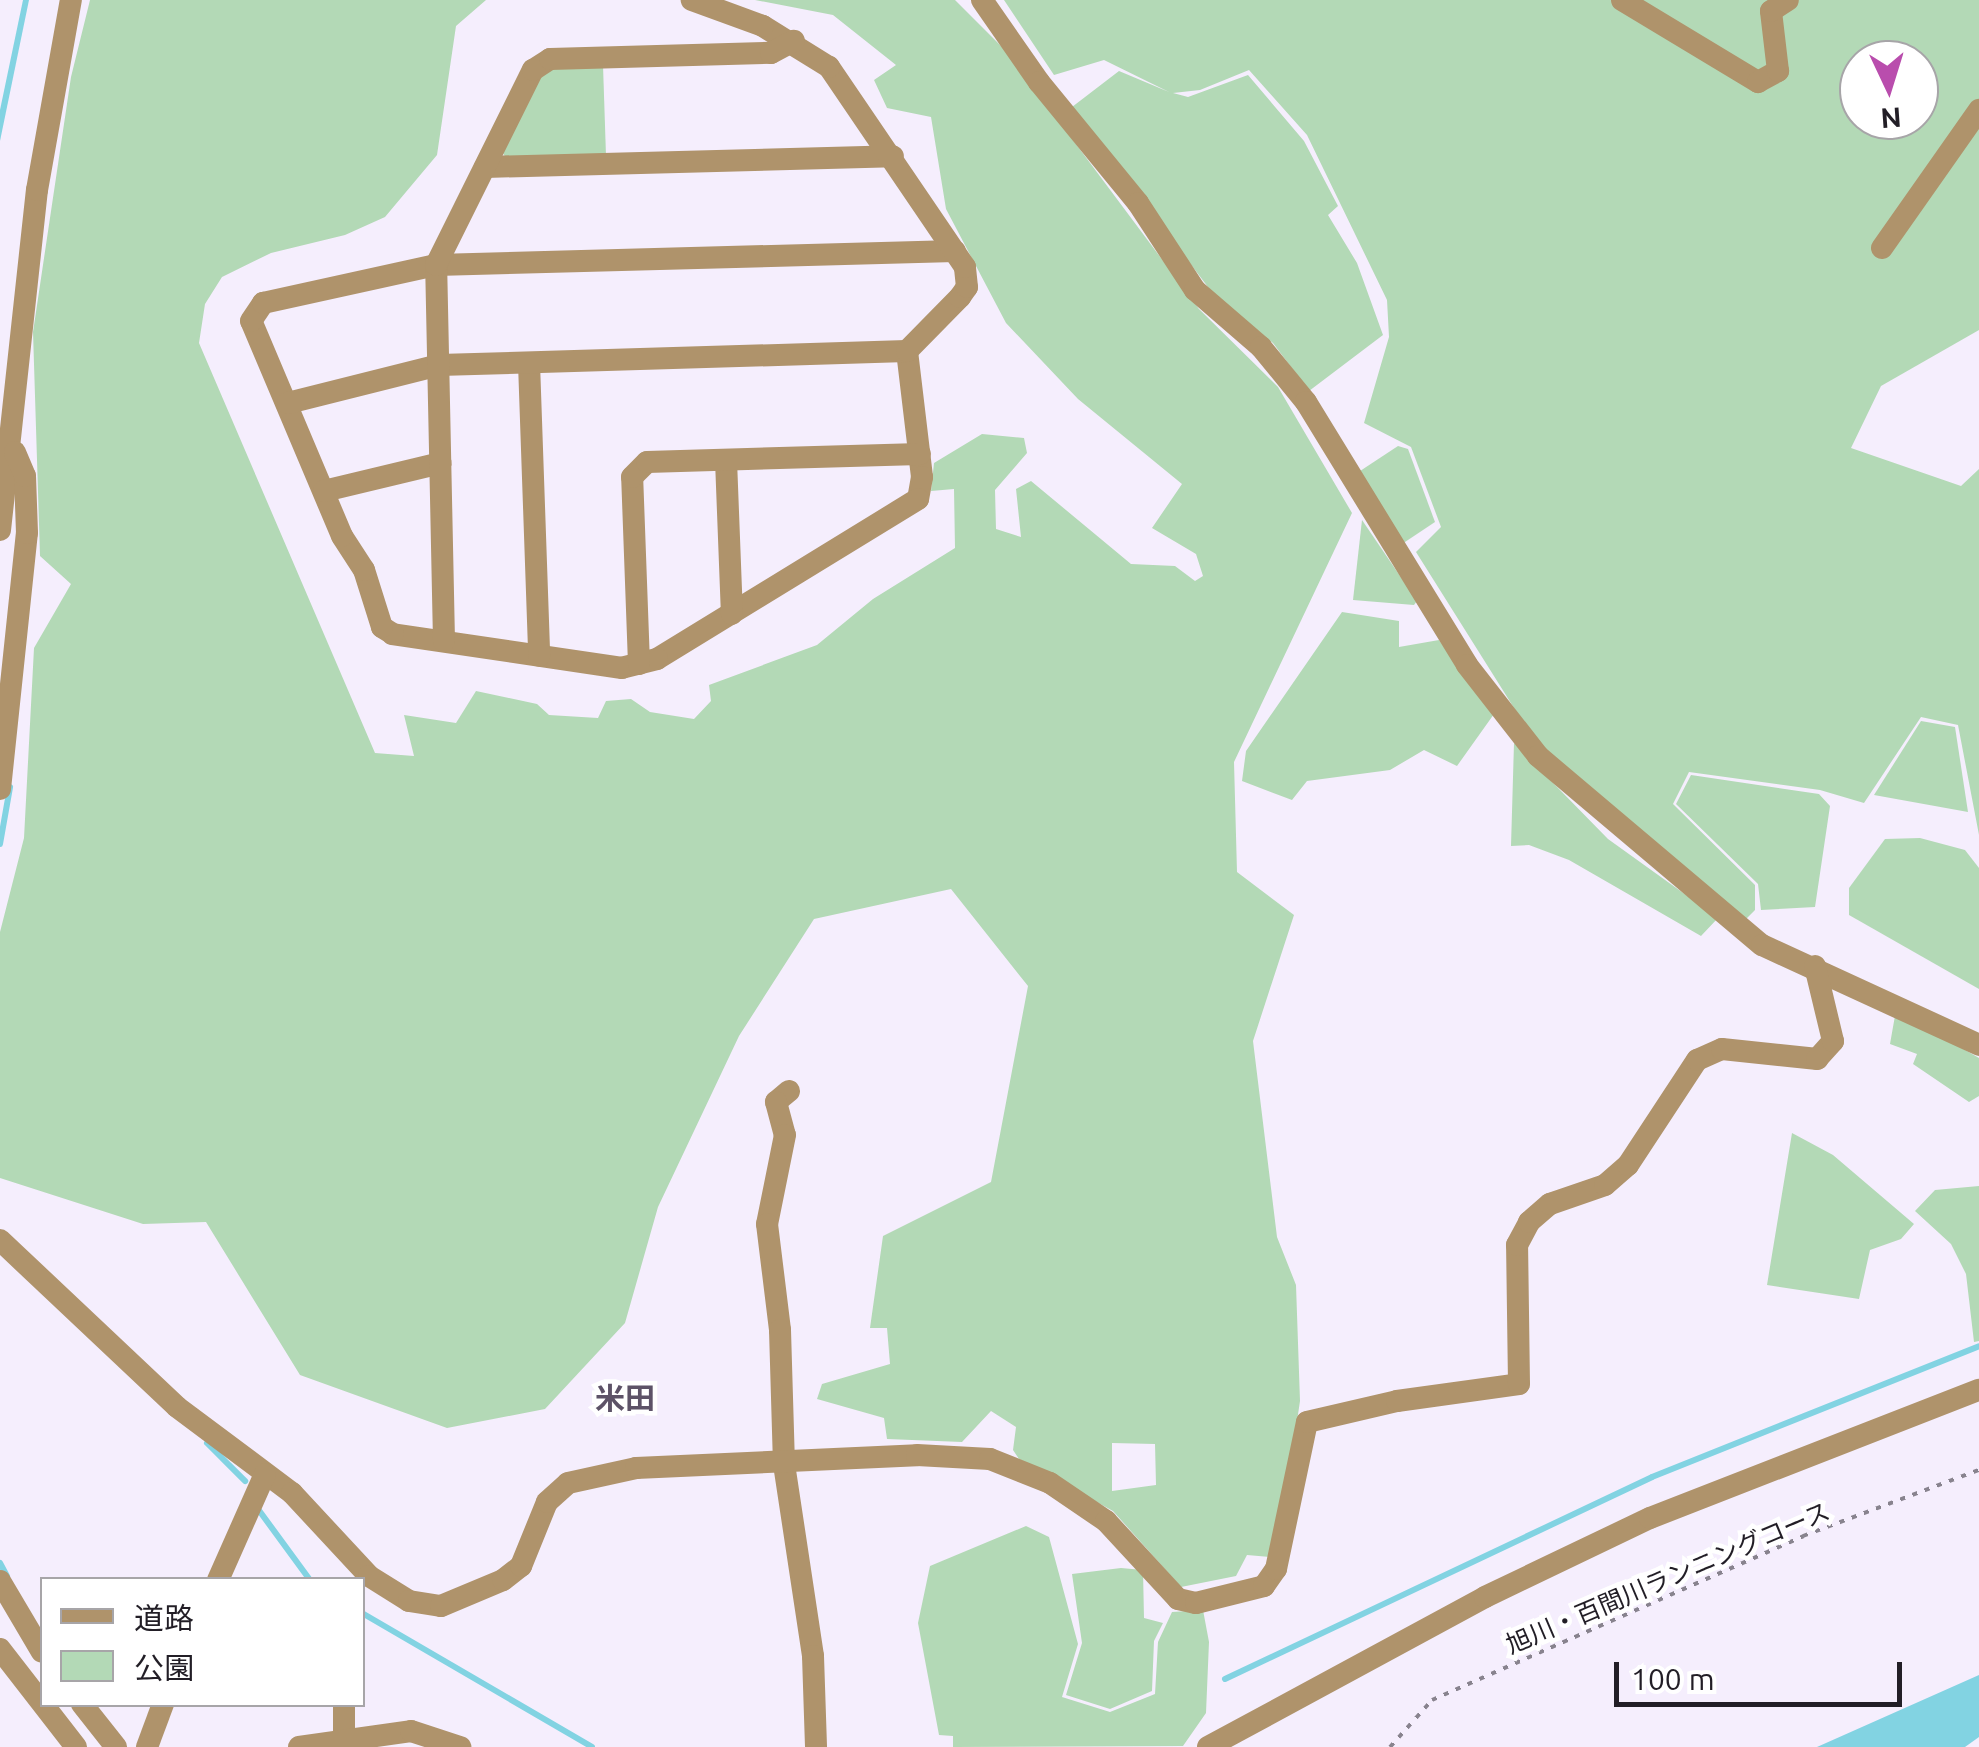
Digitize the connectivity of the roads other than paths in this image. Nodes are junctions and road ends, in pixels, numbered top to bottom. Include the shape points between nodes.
1 (71, 0) edge
2 (692, 0) edge
3 (982, 0) edge
4 (1622, 0) edge
5 (1788, 0) edge
6 (794, 41) junction
7 (1979, 110) edge
8 (893, 156) junction
9 (485, 167) junction
10 (1882, 248) dead end
11 (956, 251) junction
12 (436, 266) junction
13 (907, 351) junction
14 (529, 363) junction
15 (439, 366) junction
16 (288, 402) junction
17 (14, 449) junction
18 (920, 454) junction
19 (726, 460) junction
20 (441, 463) junction
21 (324, 491) junction
22 (0, 530) edge
23 (732, 614) junction
24 (444, 641) junction
25 (539, 656) junction
26 (639, 664) junction
27 (0, 789) edge
28 (1815, 966) junction
29 (1979, 1044) edge
30 (789, 1091) dead end
31 (0, 1240) edge
32 (1979, 1390) edge
33 (784, 1464) junction
34 (265, 1474) junction
35 (219, 1577) edge
36 (362, 1577) edge
37 (0, 1581) edge
38 (366, 1582) edge
39 (0, 1649) edge
40 (40, 1649) edge
41 (40, 1701) edge
42 (45, 1707) edge
43 (84, 1707) edge
44 (162, 1707) edge
45 (344, 1707) edge
46 (344, 1744) edge
47 (76, 1747) edge
48 (116, 1747) edge
49 (146, 1747) edge
50 (298, 1747) edge
51 (460, 1747) edge
52 (816, 1747) edge
53 (1208, 1747) edge

1 - 17 street via 37,190
2 - 6 street
3 - 28 street via 1138,203 1195,290 1261,347 1306,402 1467,665 1538,756 1762,945
4 - 5 street via 1758,82 1778,71 1771,11
6 - 8 street via 850,90
6 - 9 street via 772,54 550,59 533,70
7 - 10 street
8 - 9 street
8 - 11 street
9 - 12 street
11 - 12 street
11 - 13 street via 967,286
12 - 15 street
12 - 16 street via 264,303 252,321
13 - 14 street
13 - 18 street
14 - 15 street
14 - 25 street
15 - 16 street
15 - 20 street
16 - 21 street
17 - 22 street
17 - 27 street via 25,476 27,532
18 - 19 street
18 - 23 street via 923,487 909,508
19 - 23 street
19 - 26 street via 647,462 632,478
20 - 21 street
20 - 24 street
21 - 24 street via 364,570 382,627
23 - 26 street
24 - 25 street
25 - 26 street via 622,668
28 - 29 street
28 - 33 street via 1834,1041 1817,1058 1722,1049 1697,1060 1628,1165 1605,1186 1550,1204 1529,1222 1516,1245 1518,1384 1307,1422 1288,1537 1264,1586 1196,1602 1178,1599 1106,1522 1050,1483 990,1459 918,1455
30 - 33 street via 776,1102 785,1136 767,1224 780,1330
31 - 34 street via 177,1406
32 - 53 street via 1650,1518
33 - 38 street via 636,1468 568,1483 548,1502 521,1566 472,1598 441,1606
33 - 52 street via 813,1656
34 - 35 street
34 - 36 street via 292,1493
37 - 40 street
39 - 41 street
42 - 47 street
43 - 48 street
44 - 49 street
45 - 46 street
46 - 50 street
46 - 51 street via 411,1731

